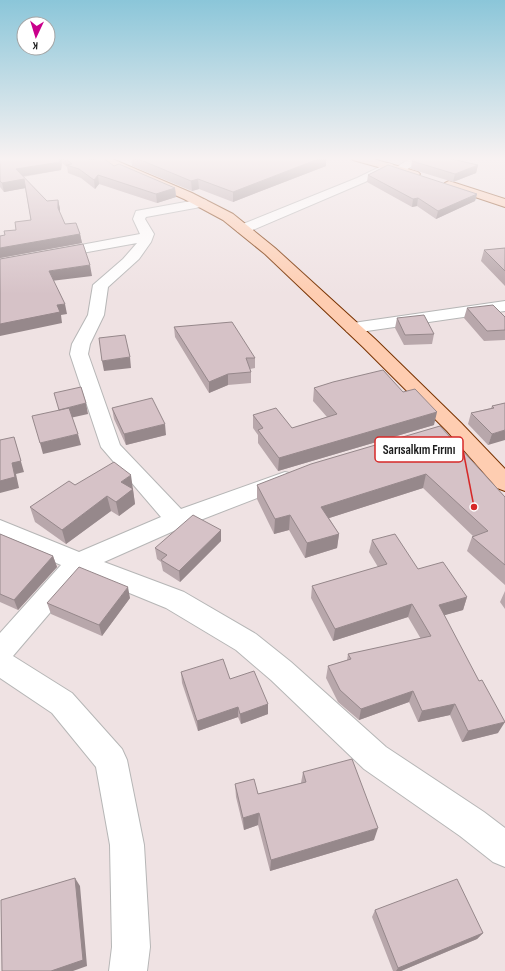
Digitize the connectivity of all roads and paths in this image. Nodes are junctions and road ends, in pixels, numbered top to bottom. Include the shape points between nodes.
1 (200, 203) edge
2 (202, 203) edge
3 (305, 203) edge
4 (243, 229) junction
5 (146, 237) junction
6 (0, 264) edge
7 (505, 306) edge
8 (353, 328) junction
9 (454, 426) junction
10 (432, 433) edge
11 (302, 472) edge
12 (505, 483) edge
13 (176, 520) junction
14 (0, 529) edge
15 (79, 562) junction
16 (0, 652) edge
17 (0, 663) edge
18 (505, 850) edge
19 (128, 971) edge

1 - 5 street via 140,214 139,219 147,234
2 - 4 street via 228,217
3 - 4 street
4 - 8 street
5 - 6 street
5 - 13 street via 129,261 101,285 96,315 80,344 79,354 112,447
7 - 8 street
8 - 9 street
9 - 10 street
9 - 12 street
11 - 13 street
13 - 15 street
14 - 15 street
15 - 16 street
15 - 18 street via 175,600 246,642 375,758 472,824
17 - 19 street via 62,703 111,760 127,845 132,947

